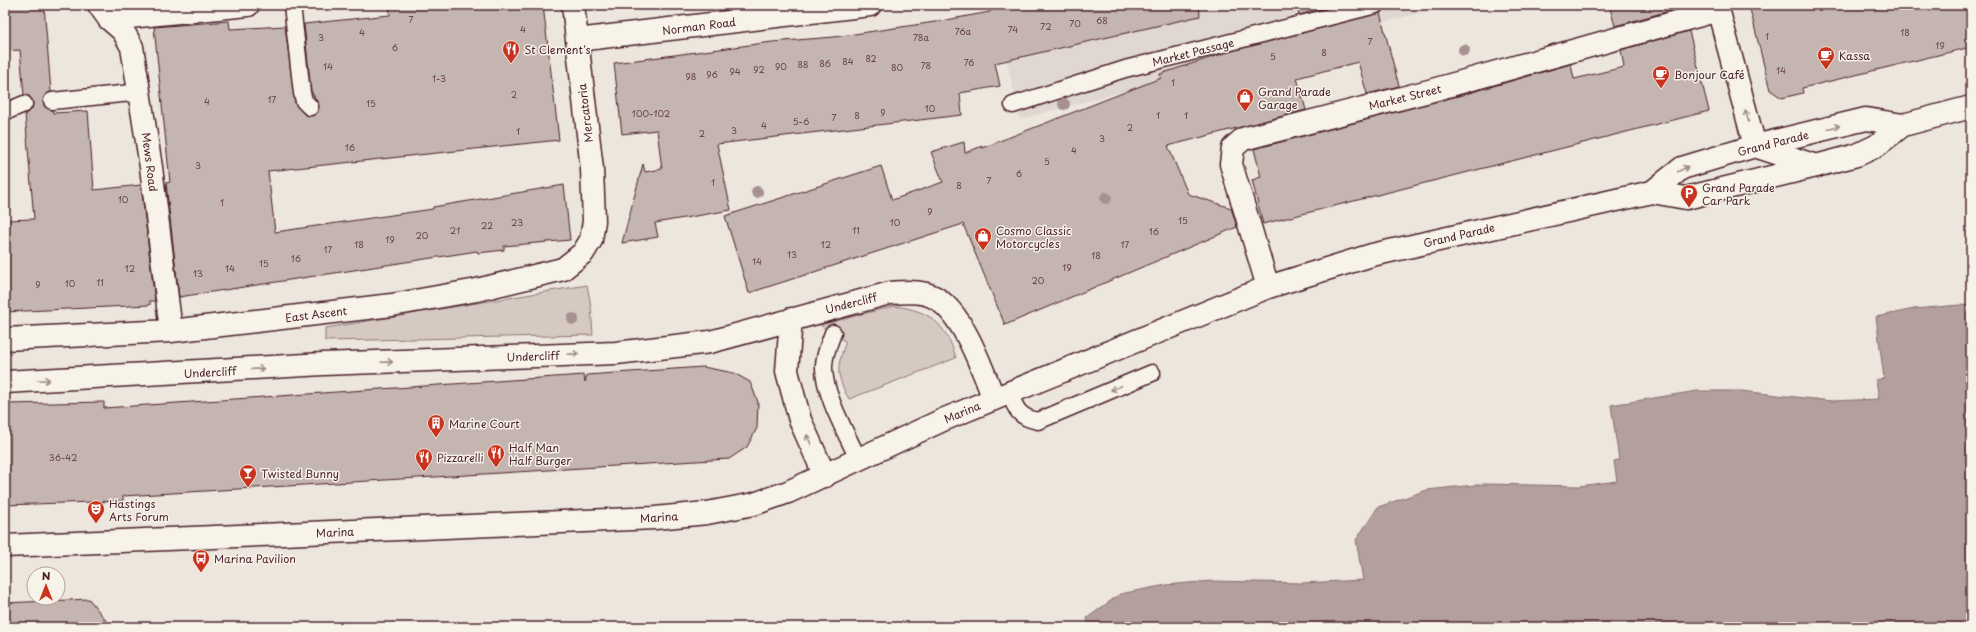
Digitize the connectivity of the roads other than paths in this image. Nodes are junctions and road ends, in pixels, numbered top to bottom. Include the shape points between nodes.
1 (248, 5) edge
2 (292, 5) edge
3 (573, 5) edge
4 (870, 5) edge
5 (1376, 5) edge
6 (1718, 8) edge
7 (104, 12) edge
8 (577, 40) junction
9 (141, 92) junction
10 (52, 101) dead end
11 (24, 104) dead end
12 (1013, 105) dead end
13 (310, 107) dead end
14 (1971, 107) edge
15 (5, 112) edge
16 (1903, 125) junction
17 (1755, 146) junction
18 (1816, 166) junction
19 (1652, 192) junction
20 (594, 221) joint
21 (1268, 287) junction
22 (791, 318) junction
23 (171, 331) junction
24 (833, 333) dead end
25 (5, 339) edge
26 (1152, 373) dead end
27 (5, 382) edge
28 (1001, 395) junction
29 (858, 459) junction
30 (825, 476) junction
31 (5, 546) edge

1 - 7 main road
2 - 13 lane via 302,93 304,101
3 - 8 main road, Mercatoria
4 - 8 main road, Norman Road
5 - 12 lane, Market Passage via 1125,69
17 -> 6 main road
6 - 21 main road, Market Street via 1429,91 1243,139 1233,148 1231,164
7 - 9 main road, Mews Road via 123,30 132,47
8 - 20 main road, Mercatoria via 592,169
9 - 10 lane
9 - 23 main road, Mews Road
11 - 15 lane
14 - 16 main road, Grand Parade
17 -> 16 main road, Grand Parade via 1866,119
16 - 18 main road, Grand Parade via 1876,146 1857,155
17 - 18 main road
19 -> 17 main road, Grand Parade via 1682,168
18 - 19 main road, Grand Parade via 1686,198
19 - 21 main road, Grand Parade via 1372,255
20 - 23 main road, East Ascent via 592,240 583,253 563,269 477,290 392,305
21 - 28 main road, Marina
27 -> 22 main road, Undercliff via 323,364 616,353 710,342
22 - 28 main road, Undercliff via 890,293 909,292 937,298 953,314
30 -> 22 main road via 800,420 787,371
23 - 25 main road, East Ascent
24 - 29 lane via 826,351 824,366 827,390
26 -> 28 lane via 1038,421 1026,418
28 - 29 main road, Marina
29 - 30 main road, Marina
30 - 31 main road, Marina via 754,504 707,513 655,518

